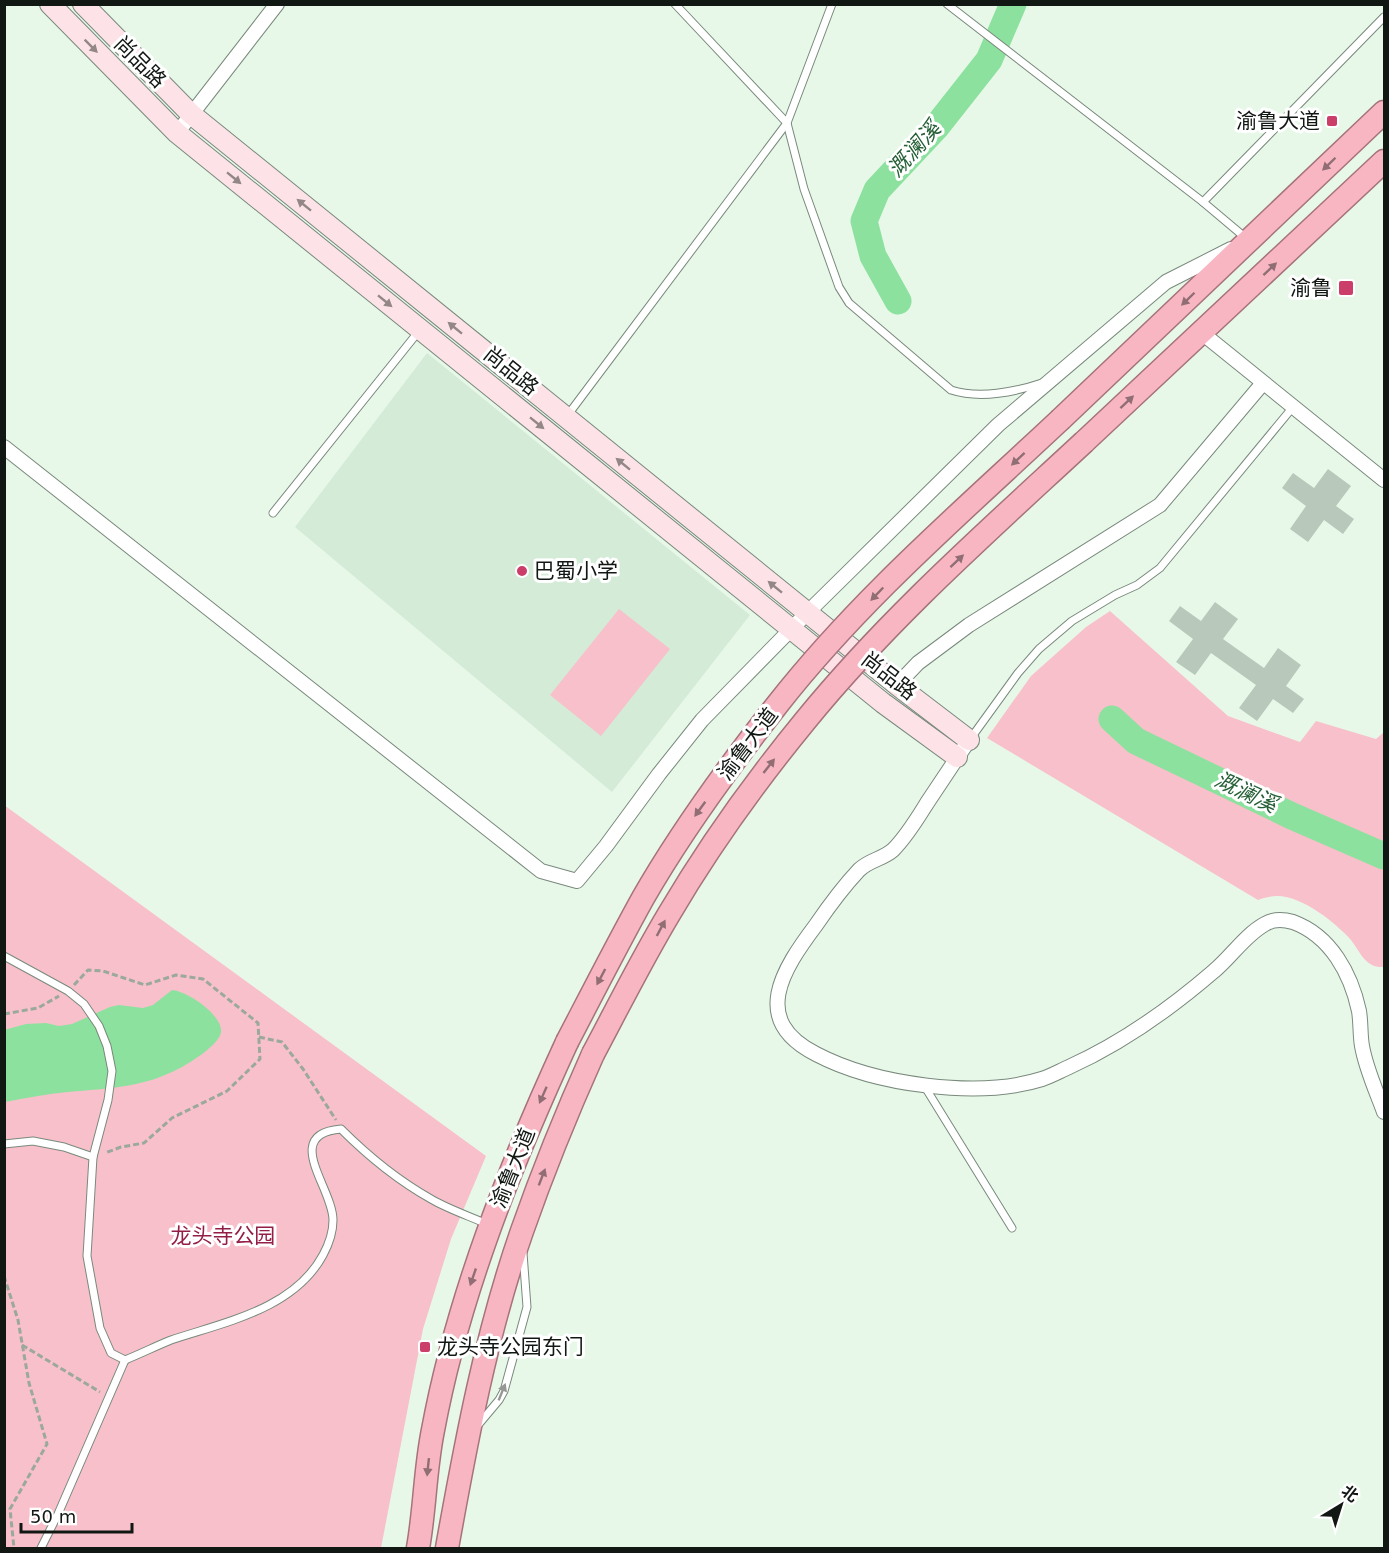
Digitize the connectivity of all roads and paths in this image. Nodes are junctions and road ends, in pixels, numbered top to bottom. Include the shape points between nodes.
1 (50, 4) edge
2 (83, 4) edge
3 (277, 4) edge
4 (675, 4) edge
5 (832, 4) edge
6 (947, 4) edge
7 (1384, 17) edge
8 (1384, 103) edge
9 (191, 114) junction
10 (1378, 118) edge
11 (787, 123) junction
12 (177, 133) junction
13 (1384, 161) edge
14 (1203, 202) junction
15 (1249, 240) junction
16 (420, 329) junction
17 (1202, 333) junction
18 (1048, 382) junction
19 (1263, 383) junction
20 (1293, 407) junction
21 (566, 418) junction
22 (4, 447) edge
23 (1384, 480) edge
24 (273, 513) dead end
25 (807, 613) junction
26 (792, 628) junction
27 (897, 685) junction
28 (969, 740) junction
29 (957, 757) junction
30 (4, 956) edge
31 (68, 991) junction
32 (4, 1014) edge
33 (259, 1037) junction
34 (923, 1085) junction
35 (1384, 1112) edge
36 (341, 1129) junction
37 (4, 1144) edge
38 (93, 1157) junction
39 (491, 1225) junction
40 (1012, 1228) dead end
41 (4, 1276) edge
42 (22, 1345) junction
43 (125, 1360) junction
44 (109, 1397) junction
45 (418, 1542) edge
46 (14, 1548) edge
47 (41, 1548) edge
48 (447, 1548) edge

1 -> 12 main road, 尚品路
2 - 9 main road, 尚品路
3 - 9 street
4 - 11 lane
5 - 11 lane
6 - 14 lane
7 - 14 lane
8 - 10 main road, 渝鲁大道
9 - 12 street
21 -> 9 main road, 尚品路
10 -> 15 highway, 渝鲁大道
11 - 18 lane via 804,189 839,287 849,303 951,390 967,395
11 - 21 lane
12 -> 16 main road, 尚品路
17 -> 13 highway, 渝鲁大道
14 - 15 lane
15 - 18 street via 1166,282
15 -> 39 highway, 渝鲁大道, bridge via 899,570 778,704 686,828 644,897 567,1042
16 - 24 lane
16 -> 26 main road, 尚品路
17 - 19 street
48 -> 17 highway, 渝鲁大道, bridge via 467,1438 521,1232 593,1054 668,915 714,842 805,720 921,593
18 - 25 street via 998,425
19 - 20 street
19 - 27 street via 1160,505 969,625 918,663
20 - 23 street
20 - 28 lane via 1160,568 1072,621 1039,649
25 -> 21 main road, 尚品路
22 - 26 street via 541,871 577,881 702,720
25 - 26 street
25 - 27 main road, 尚品路
26 - 29 main road, 尚品路 via 883,703
27 - 28 main road, 尚品路
28 - 29 street
29 - 34 street via 892,852 860,868 837,895 796,951 776,998 789,1036 804,1048 831,1062
30 - 31 lane
31 - 32 path via 38,1008
31 - 33 path via 88,970 145,985 176,975 203,979 258,1023
31 - 38 lane via 84,1004 99,1026 112,1071
33 - 36 path via 282,1042
33 - 38 path via 260,1059 226,1091 172,1118 144,1143
34 - 35 street via 945,1088 1042,1079 1101,1052 1185,996 1253,933 1277,920 1292,922 1311,932 1340,961 1353,986 1368,1070
34 - 40 lane
36 - 39 lane via 432,1200
36 - 43 lane via 326,1130 317,1136 312,1147 312,1161 333,1219 330,1239 313,1272 261,1310
37 - 38 lane via 33,1141
38 - 43 lane via 87,1256 100,1328 111,1353
39 -> 45 highway, 渝鲁大道 via 466,1298 432,1431
41 - 42 path
42 - 44 path
42 - 46 path via 47,1444 10,1509
43 - 44 lane
44 - 47 lane

